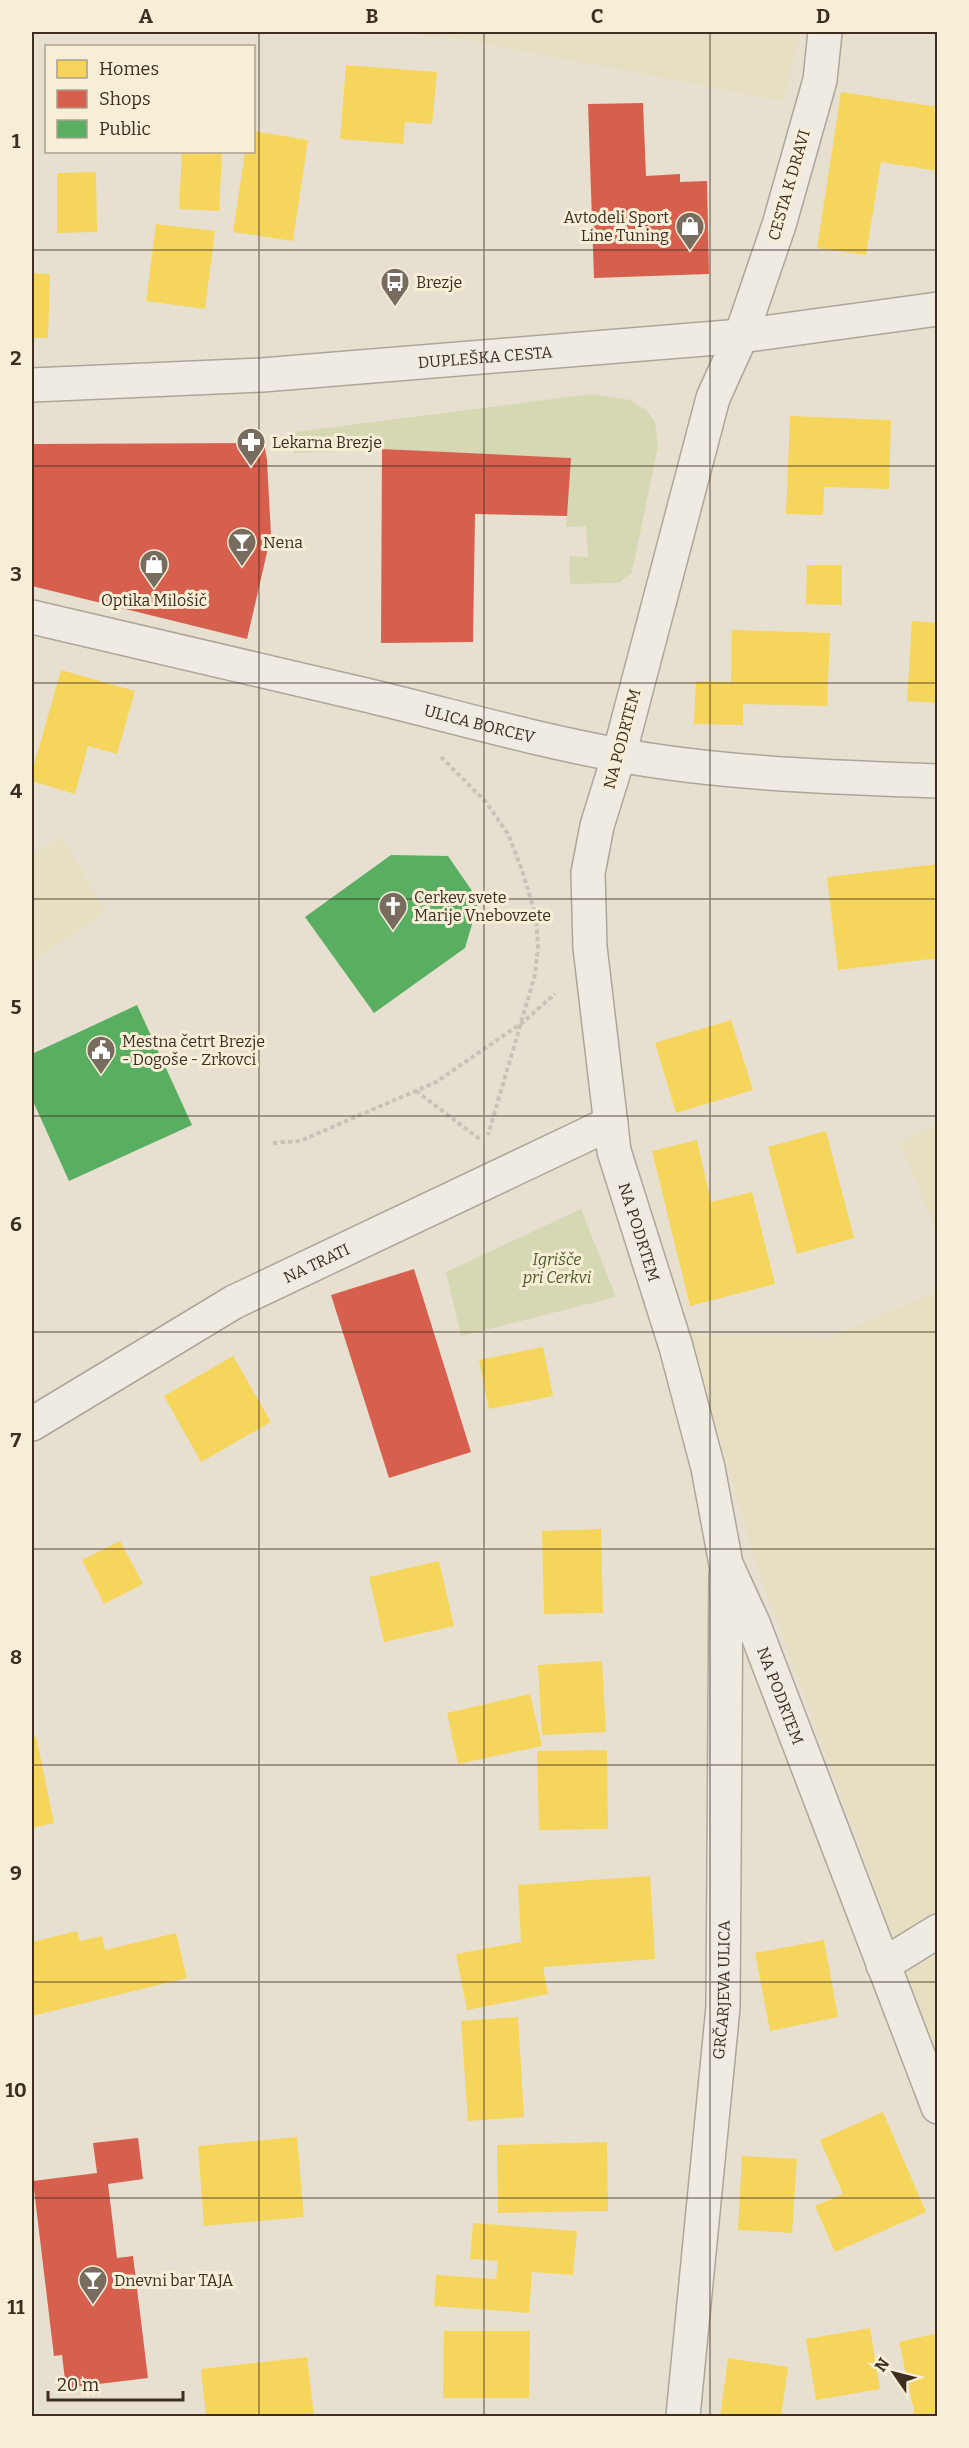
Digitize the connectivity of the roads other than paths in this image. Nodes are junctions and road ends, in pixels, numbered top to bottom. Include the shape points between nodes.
1 (825, 32) edge
2 (938, 309) edge
3 (741, 336) junction
4 (32, 385) edge
5 (32, 617) edge
6 (619, 755) junction
7 (938, 781) edge
8 (611, 1123) junction
9 (32, 1424) edge
10 (726, 1564) junction
11 (938, 1931) edge
12 (883, 1965) junction
13 (938, 2107) edge
14 (683, 2416) edge

1 - 3 street, CESTA K DRAVI via 816,91 779,225
2 - 3 street, DUPLEŠKA CESTA
3 - 4 street, DUPLEŠKA CESTA via 262,375
3 - 6 street, NA PODRTEM via 713,398
5 - 6 street, ULICA BORCEV
6 - 7 street, ULICA BORCEV via 705,768
6 - 8 street, NA PODRTEM via 597,826 588,873 590,947
8 - 9 street, NA TRATI via 234,1302
8 - 10 street, NA PODRTEM via 614,1151 676,1347 708,1468
10 - 12 street, NA PODRTEM via 753,1623
10 - 14 street, GRČARJEVA ULICA via 723,2007
11 - 12 street
12 - 13 street, NA PODRTEM

